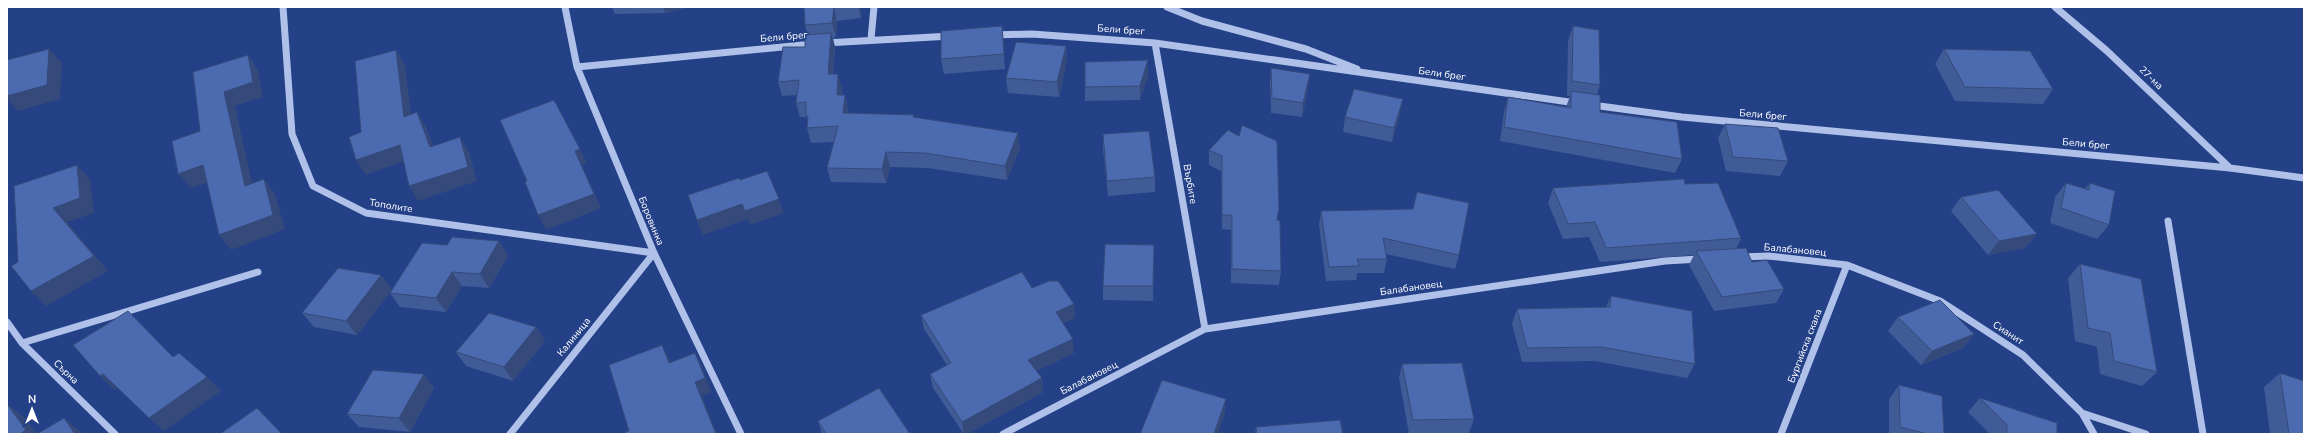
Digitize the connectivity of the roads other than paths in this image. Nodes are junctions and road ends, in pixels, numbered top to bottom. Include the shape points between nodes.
1 (283, 7) edge
2 (565, 7) edge
3 (874, 7) edge
4 (1167, 7) edge
5 (2055, 7) edge
6 (986, 35) edge
7 (956, 36) edge
8 (871, 39) junction
9 (1156, 43) junction
10 (577, 67) junction
11 (1366, 74) junction
12 (2230, 168) junction
13 (2304, 178) edge
14 (2168, 221) dead end
15 (654, 253) junction
16 (1729, 258) edge
17 (1705, 259) edge
18 (1847, 265) junction
19 (258, 272) dead end
20 (7, 322) edge
21 (1205, 329) junction
22 (22, 343) junction
23 (2082, 413) junction
24 (115, 434) edge
25 (510, 434) edge
26 (741, 434) edge
27 (1003, 434) edge
28 (1781, 434) edge
29 (2094, 434) edge
30 (2146, 434) edge
31 (2203, 434) edge

1 - 15 street, Тополите via 292,134 313,186 366,213
2 - 10 street, Боровинка
3 - 8 street
4 - 11 street via 1202,21 1306,49
5 - 12 street, 27-ма via 2108,51
6 - 9 street, Бели брег via 1032,34
7 - 8 street, Бели брег
8 - 10 street, Бели брег
9 - 11 street, Бели брег
9 - 21 street, Върбите
10 - 15 street, Боровинка
11 - 12 street, Бели брег via 1682,117
12 - 13 street, Бели брег
14 - 31 street
15 - 25 street, Калиница
15 - 26 street, Боровинка
16 - 18 street, Балабановец via 1769,256
17 - 21 street, Балабановец via 1665,261
18 - 23 street, Сианит via 1940,301 2023,355
18 - 28 street, Бургийска скала
19 - 22 street
20 - 22 street, Сърна
21 - 27 street, Балабановец
22 - 24 street, Сърна
23 - 29 street
23 - 30 street, Сианит

